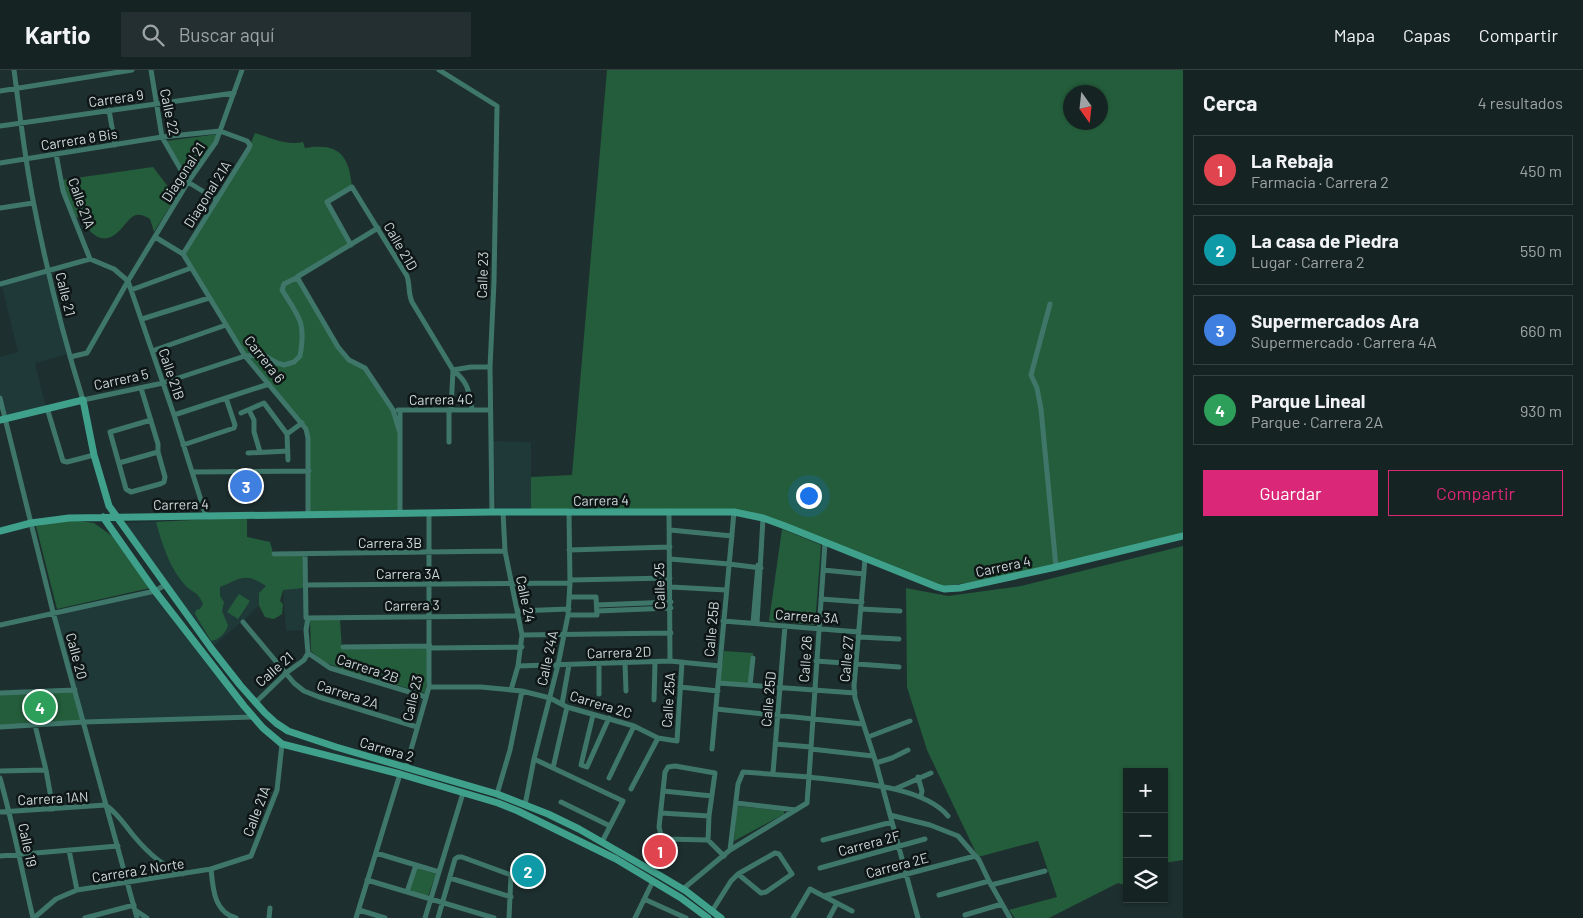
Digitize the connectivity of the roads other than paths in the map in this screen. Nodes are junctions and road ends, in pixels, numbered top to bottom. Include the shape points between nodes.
1 (14, 70) edge
2 (132, 70) edge
3 (151, 70) edge
4 (242, 70) edge
5 (439, 70) edge
6 (17, 88) junction
7 (0, 91) edge
8 (234, 93) junction
9 (156, 103) junction
10 (108, 110) junction
11 (22, 123) junction
12 (0, 126) edge
13 (220, 131) junction
14 (162, 137) junction
15 (115, 144) junction
16 (56, 154) junction
17 (27, 159) junction
18 (0, 163) edge
19 (188, 182) junction
20 (217, 200) junction
21 (33, 203) junction
22 (0, 208) edge
23 (378, 228) junction
24 (155, 237) junction
25 (352, 245) junction
26 (183, 254) junction
27 (90, 259) junction
28 (191, 268) junction
29 (48, 272) junction
30 (298, 279) junction
31 (128, 281) junction
32 (0, 284) edge
33 (131, 290) junction
34 (209, 298) junction
35 (1050, 304) dead end
36 (142, 319) junction
37 (226, 325) junction
38 (152, 351) junction
39 (245, 356) junction
40 (70, 357) junction
41 (490, 367) junction
42 (453, 370) junction
43 (163, 383) junction
44 (269, 384) junction
45 (141, 388) junction
46 (0, 398) edge
47 (226, 398) junction
48 (82, 400) junction
49 (46, 408) junction
50 (472, 409) junction
51 (249, 410) junction
52 (393, 410) junction
53 (400, 410) junction
54 (450, 410) junction
55 (490, 410) junction
56 (241, 413) dead end
57 (174, 415) junction
58 (3, 419) edge
59 (151, 420) junction
60 (302, 423) junction
61 (400, 433) junction
62 (287, 434) junction
63 (449, 442) dead end
64 (183, 445) junction
65 (288, 451) junction
66 (158, 452) junction
67 (248, 452) dead end
68 (260, 452) junction
69 (94, 455) junction
70 (288, 460) dead end
71 (119, 463) junction
72 (308, 471) junction
73 (192, 472) junction
74 (669, 511) junction
75 (492, 512) junction
76 (503, 512) junction
77 (734, 512) junction
78 (400, 513) junction
79 (429, 513) junction
80 (568, 513) junction
81 (308, 515) junction
82 (206, 516) junction
83 (103, 517) junction
84 (116, 518) junction
85 (763, 518) junction
86 (31, 523) junction
87 (670, 530) junction
88 (0, 531) edge
89 (732, 536) junction
90 (1183, 536) edge
91 (825, 543) junction
92 (670, 547) junction
93 (569, 550) junction
94 (505, 552) junction
95 (428, 553) junction
96 (274, 554) dead end
97 (305, 554) junction
98 (670, 559) junction
99 (865, 559) junction
100 (729, 564) junction
101 (1056, 567) junction
102 (759, 568) junction
103 (823, 570) junction
104 (864, 574) junction
105 (670, 578) junction
106 (570, 581) junction
107 (511, 584) junction
108 (165, 585) junction
109 (305, 585) junction
110 (428, 585) junction
111 (671, 586) junction
112 (155, 590) junction
113 (726, 590) junction
114 (570, 597) junction
115 (821, 598) junction
116 (862, 602) junction
117 (671, 605) junction
118 (597, 608) junction
119 (861, 609) junction
120 (900, 610) dead end
121 (54, 612) junction
122 (568, 612) junction
123 (518, 613) junction
124 (429, 616) junction
125 (307, 618) junction
126 (723, 621) junction
127 (243, 622) dead end
128 (755, 623) junction
129 (0, 625) edge
130 (784, 626) junction
131 (818, 628) junction
132 (671, 633) junction
133 (563, 634) junction
134 (859, 634) junction
135 (522, 635) junction
136 (899, 639) dead end
137 (343, 647) dead end
138 (430, 647) junction
139 (522, 647) junction
140 (308, 653) junction
141 (753, 658) dead end
142 (670, 661) junction
143 (816, 661) junction
144 (655, 662) junction
145 (682, 662) junction
146 (625, 663) junction
147 (599, 664) junction
148 (558, 665) junction
149 (569, 665) junction
150 (857, 665) junction
151 (518, 666) junction
152 (720, 666) junction
153 (899, 667) dead end
154 (286, 674) junction
155 (718, 683) junction
156 (750, 685) junction
157 (429, 687) junction
158 (680, 687) junction
159 (780, 688) junction
160 (75, 690) junction
161 (511, 690) junction
162 (814, 690) junction
163 (522, 691) junction
164 (626, 691) dead end
165 (718, 691) junction
166 (0, 693) edge
167 (855, 693) junction
168 (599, 694) dead end
169 (426, 697) junction
170 (550, 698) junction
171 (654, 700) dead end
172 (255, 703) junction
173 (565, 706) junction
174 (716, 709) junction
175 (593, 715) junction
176 (778, 715) junction
177 (253, 717) junction
178 (609, 718) junction
179 (812, 719) junction
180 (84, 722) junction
181 (910, 722) dead end
182 (864, 724) junction
183 (35, 725) junction
184 (634, 726) junction
185 (0, 727) edge
186 (417, 727) junction
187 (868, 737) junction
188 (658, 738) junction
189 (677, 741) joint
190 (282, 744) junction
191 (775, 744) junction
192 (811, 748) junction
193 (712, 749) dead end
194 (908, 750) dead end
195 (874, 756) junction
196 (534, 759) junction
197 (876, 762) junction
198 (406, 768) junction
199 (553, 768) junction
200 (46, 770) junction
201 (0, 771) edge
202 (931, 773) dead end
203 (400, 774) junction
204 (773, 774) junction
205 (810, 777) junction
206 (0, 778) edge
207 (609, 778) dead end
208 (918, 778) junction
209 (882, 787) junction
210 (631, 789) dead end
211 (894, 789) junction
212 (663, 791) junction
213 (463, 793) junction
214 (497, 794) junction
215 (712, 796) junction
216 (921, 796) junction
217 (561, 802) dead end
218 (736, 803) junction
219 (106, 805) junction
220 (525, 805) junction
221 (53, 810) junction
222 (797, 810) junction
223 (0, 812) edge
224 (10, 812) junction
225 (661, 813) junction
226 (890, 815) junction
227 (709, 816) junction
228 (948, 816) dead end
229 (892, 822) junction
230 (610, 826) junction
231 (925, 839) dead end
232 (708, 840) junction
233 (823, 840) dead end
234 (602, 842) junction
235 (118, 846) junction
236 (899, 847) junction
237 (69, 850) junction
238 (730, 850) junction
239 (376, 852) junction
240 (18, 855) junction
241 (0, 856) edge
242 (251, 856) joint
243 (724, 856) junction
244 (975, 856) junction
245 (416, 865) junction
246 (820, 868) dead end
247 (211, 869) junction
248 (1045, 871) dead end
249 (439, 872) junction
250 (184, 874) junction
251 (738, 874) junction
252 (906, 875) junction
253 (450, 878) junction
254 (367, 880) junction
255 (653, 881) junction
256 (128, 882) junction
257 (990, 883) junction
258 (77, 890) junction
259 (684, 890) junction
260 (407, 892) junction
261 (939, 895) dead end
262 (510, 896) junction
263 (824, 896) junction
264 (694, 897) junction
265 (680, 898) junction
266 (430, 899) junction
267 (644, 899) junction
268 (443, 903) junction
269 (687, 903) junction
270 (837, 903) junction
271 (1002, 904) junction
272 (135, 907) junction
273 (270, 908) dead end
274 (359, 910) junction
275 (712, 911) junction
276 (852, 911) dead end
277 (965, 915) dead end
278 (34, 918) edge
279 (85, 918) edge
280 (138, 918) edge
281 (147, 918) edge
282 (236, 918) edge
283 (269, 918) edge
284 (356, 918) edge
285 (385, 918) edge
286 (425, 918) edge
287 (438, 918) edge
288 (494, 918) edge
289 (509, 918) edge
290 (635, 918) edge
291 (686, 918) edge
292 (708, 918) edge
293 (721, 918) edge
294 (793, 918) edge
295 (828, 918) edge
296 (918, 918) edge
297 (1010, 918) edge

1 - 6 street, Calle 21
2 - 6 street
3 - 9 street, Calle 22
4 - 8 street, Diagonal 21
5 - 41 street, Calle 23 via 497,106
6 - 7 street
6 - 11 street, Calle 21
8 - 9 street, Carrera 9
8 - 13 street, Diagonal 21
9 - 10 street, Carrera 9
9 - 14 street, Calle 22
10 - 11 street, Carrera 9
10 - 15 street
11 - 12 street, Carrera 9
11 - 17 street, Calle 21
13 - 14 street, Carrera 8 Bis
13 - 19 street, Diagonal 21
13 - 20 street, Diagonal 21A via 250,145
14 - 15 street, Carrera 8 Bis
14 - 19 street, Calle 22
15 - 16 street, Carrera 8 Bis
16 - 17 street, Carrera 8 Bis
16 - 27 street, Calle 21A via 63,191
17 - 18 street, Carrera 8 Bis
17 - 21 street, Calle 21
19 - 20 street
19 - 24 street, Diagonal 21
20 - 26 street, Diagonal 21A
21 - 22 street
21 - 29 street, Calle 21
23 - 25 street
23 - 25 street, Calle 21D via 352,187 327,202
23 - 42 street, Calle 21D via 407,276 412,302
24 - 26 street, Carrera 6
24 - 31 street, Diagonal 21
25 - 30 street
26 - 28 street, Carrera 6
27 - 29 street
27 - 31 street via 114,269
28 - 33 street
28 - 34 street, Carrera 6
29 - 32 street
29 - 40 street, Calle 21
30 - 39 street via 284,284 282,290 301,320 303,339 300,356 294,362 284,364 263,355
30 - 52 street via 338,347 349,360 365,368
31 - 33 street, Calle 21B
31 - 40 street, Diagonal 21 via 86,353
33 - 36 street, Calle 21B
34 - 36 street
34 - 37 street, Carrera 6
35 - 101 street via 1031,375 1041,409
36 - 38 street, Calle 21B
37 - 38 street
37 - 39 street, Carrera 6
38 - 43 street, Calle 21B
39 - 43 street, Carrera 5
39 - 44 street, Carrera 6
40 - 48 street, Calle 21
41 - 42 street
41 - 55 street, Calle 23
42 - 50 street, Calle 21D via 468,388
42 - 54 street
43 - 45 street, Carrera 5
43 - 57 street, Calle 21B
44 - 47 street
44 - 60 street, Carrera 6
45 - 48 street, Carrera 5
45 - 59 street
46 - 58 street, Calle 20
47 - 57 street
47 - 64 street via 234,428
48 - 49 main road, Carrera 5
48 - 69 main road, Calle 21
49 - 58 main road, Carrera 5
49 - 69 street via 63,461
50 - 54 street, Carrera 4C
50 - 55 street, Carrera 4C
51 - 56 street
51 - 62 street via 264,403
51 - 68 street
52 - 53 street, Carrera 4C
52 - 61 street
53 - 54 street, Carrera 4C
53 - 61 street
54 - 63 street
55 - 75 street, Calle 23
57 - 64 street, Calle 21B
58 - 86 street, Calle 20
59 - 66 street
59 - 71 street via 110,432
60 - 62 street
60 - 72 street, Carrera 6 via 308,438
61 - 78 street
62 - 65 street
64 - 73 street, Calle 21B
65 - 68 street
65 - 70 street
66 - 71 street
66 - 71 street via 164,482 131,492 126,489
67 - 68 street
69 - 84 main road, Calle 21 via 103,492
72 - 73 street
72 - 81 street, Carrera 6
73 - 82 street, Calle 21B
74 - 77 main road, Carrera 4
74 - 80 main road, Carrera 4
74 - 87 street, Calle 25
75 - 76 main road, Carrera 4
75 - 79 main road, Carrera 4
76 - 80 main road, Carrera 4
76 - 94 street, Calle 24
77 - 85 main road, Carrera 4
77 - 89 street, Calle 25B
78 - 79 main road, Carrera 4
78 - 81 main road, Carrera 4
79 - 95 street, Calle 23
80 - 93 street, Calle 24A
81 - 82 main road, Carrera 4
82 - 84 main road, Carrera 4
83 - 84 main road, Carrera 4
83 - 86 main road, Carrera 4
83 - 112 main road, Carrera 2
84 - 108 main road, Carrera 2
85 - 91 main road, Carrera 4
85 - 102 street
86 - 88 main road, Carrera 4
86 - 121 street, Calle 20
87 - 89 street
87 - 92 street, Calle 25
89 - 100 street, Calle 25B
90 - 101 main road, Carrera 4
91 - 99 main road, Carrera 4
91 - 103 street, Calle 26
92 - 93 street
92 - 98 street, Calle 25
93 - 106 street, Calle 24A
94 - 95 street, Carrera 3B
94 - 107 street, Calle 24
95 - 97 street, Carrera 3B
95 - 110 street, Calle 23
96 - 97 street, Carrera 3B
97 - 109 street
98 - 100 street
98 - 105 street, Calle 25
99 - 101 main road, Carrera 4 via 944,588 960,588
99 - 104 street, Calle 27
100 - 102 street
100 - 113 street, Calle 25B
102 - 128 street
103 - 104 street
103 - 115 street, Calle 26
104 - 116 street, Calle 27
105 - 106 street
105 - 111 street, Calle 25
106 - 107 street
106 - 114 street, Calle 24A
107 - 110 street, Carrera 3A
107 - 123 street, Calle 24
108 - 112 street
108 - 172 main road, Carrera 2
109 - 110 street, Carrera 3A
109 - 125 street
110 - 124 street, Calle 23
111 - 113 street
111 - 117 street, Calle 25
112 - 121 street
112 - 177 main road, Carrera 2
113 - 126 street, Calle 25B
114 - 118 street via 596,597
114 - 122 street, Calle 24A
115 - 116 street
115 - 131 street, Calle 26
116 - 119 street, Calle 27
117 - 118 street
117 - 132 street, Calle 25
118 - 122 street via 597,615
119 - 120 street
119 - 134 street, Calle 27
121 - 129 street
121 - 160 street, Calle 20
122 - 123 street
122 - 133 street, Calle 24A
123 - 124 street, Carrera 3
123 - 135 street, Calle 24
124 - 125 street, Carrera 3
124 - 138 street, Calle 23
125 - 140 street
126 - 128 street, Carrera 3A
126 - 152 street, Calle 25B
127 - 154 street, Carrera 2A
128 - 130 street, Carrera 3A
130 - 131 street, Carrera 3A
130 - 159 street, Calle 25D
131 - 134 street, Carrera 3A
131 - 143 street, Calle 26
132 - 133 street
132 - 142 street, Calle 25
133 - 135 street
133 - 148 street, Calle 24A
134 - 136 street, Carrera 3A
134 - 150 street, Calle 27
135 - 139 street, Calle 24
137 - 138 street
138 - 139 street
138 - 157 street, Calle 23
139 - 151 street, Calle 24
140 - 154 street, Calle 21
140 - 169 street, Carrera 2B via 330,668
141 - 156 street
142 - 144 street, Carrera 2D
142 - 145 street, Carrera 2D
143 - 150 street
143 - 162 street, Calle 26
144 - 146 street, Carrera 2D
144 - 171 street
145 - 152 street, Carrera 2D
145 - 158 street, Calle 25A
146 - 147 street, Carrera 2D
146 - 164 street
147 - 149 street, Carrera 2D
147 - 168 street
148 - 149 street, Carrera 2D
148 - 151 street, Carrera 2D
148 - 170 street, Calle 24A
149 - 173 street
150 - 153 street
150 - 167 street, Calle 27
151 - 161 street, Calle 24
152 - 155 street, Calle 25B
154 - 172 street, Calle 21
154 - 186 street, Carrera 2A via 299,688 319,698
155 - 156 street
155 - 165 street, Calle 25B
156 - 159 street
157 - 161 street, Carrera 2C
157 - 169 street, Calle 23
158 - 165 street
158 - 189 street, Calle 25A
159 - 162 street
159 - 176 street, Calle 25D
160 - 166 street
160 - 180 street, Calle 20
161 - 163 street, Carrera 2C
162 - 167 street
162 - 179 street, Calle 26
163 - 170 street, Carrera 2C
163 - 214 street
165 - 174 street, Calle 25B
167 - 182 street, Calle 27
169 - 186 street, Calle 23
170 - 173 street, Carrera 2C
170 - 196 street, Calle 24A
172 - 198 main road, Carrera 2 via 288,731
173 - 175 street, Carrera 2C
173 - 199 street
174 - 176 street
174 - 193 street, Calle 25B
175 - 178 street, Carrera 2C
175 - 178 street via 582,765 587,767
176 - 179 street
176 - 191 street, Calle 25D
177 - 180 street
177 - 190 main road, Carrera 2
178 - 184 street, Carrera 2C
179 - 182 street
179 - 192 street, Calle 26
180 - 183 street
180 - 219 street, Calle 20
181 - 187 street
182 - 187 street, Calle 27
183 - 185 street
183 - 200 street
184 - 188 street, Carrera 2C
184 - 207 street
186 - 198 street, Calle 23
187 - 195 street, Calle 27
188 - 189 street, Carrera 2C
188 - 210 street
190 - 203 main road, Carrera 2
190 - 242 street, Calle 21A via 277,790
191 - 192 street
191 - 204 street, Calle 25D
192 - 195 street
192 - 205 street, Calle 26
194 - 197 street
195 - 197 street, Calle 27
196 - 199 street
196 - 220 street, Calle 24A
197 - 209 street, Calle 27
198 - 214 main road, Carrera 2
199 - 230 street via 623,801
200 - 201 street
200 - 221 street
202 - 208 street
203 - 213 main road, Carrera 2
203 - 239 street
204 - 205 street
204 - 218 street via 743,772
205 - 209 street
205 - 222 street, Calle 26 via 807,803
206 - 224 street, Calle 19
208 - 211 street
208 - 216 street
209 - 211 street
209 - 226 street, Calle 27
211 - 216 street
212 - 215 street
212 - 215 street via 665,772 668,767 675,766 716,773
212 - 225 street
213 - 249 street
213 - 255 main road, Carrera 2 via 529,816
214 - 220 main road, Carrera 2
215 - 227 street
216 - 228 street
217 - 230 street
218 - 222 street
218 - 238 street
219 - 221 street, Carrera 1AN
219 - 235 street, Calle 20
219 - 250 street via 118,814 150,854
220 - 234 main road, Carrera 2
221 - 224 street, Carrera 1AN
222 - 238 street
223 - 224 street, Carrera 1AN
224 - 240 street, Calle 19
225 - 227 street
225 - 232 street via 659,827 665,839
226 - 229 street, Calle 27
226 - 244 street via 958,836
227 - 232 street
229 - 233 street
229 - 236 street, Calle 27
230 - 234 street
231 - 236 street, Carrera 2F
232 - 243 street
234 - 259 main road, Carrera 2
235 - 237 street
235 - 256 street, Calle 20
236 - 246 street, Carrera 2F
236 - 252 street, Calle 27
237 - 240 street
237 - 258 street
238 - 243 street
239 - 245 street
239 - 254 street
240 - 241 street
240 - 278 street, Calle 19
242 - 247 street, Carrera 2 Norte
243 - 259 street
244 - 252 street, Carrera 2E
244 - 257 street
245 - 249 street
245 - 260 street
247 - 250 street, Carrera 2 Norte
247 - 282 street via 217,903 229,916
248 - 257 street
249 - 266 street
250 - 256 street, Carrera 2 Norte
251 - 251 street via 775,853 792,874 761,893
251 - 275 street
252 - 263 street, Carrera 2E
252 - 296 street, Calle 27
253 - 262 street
253 - 262 street via 456,860 462,857 510,875
253 - 268 street
254 - 260 street
254 - 274 street
255 - 265 main road, Carrera 2
255 - 267 street
256 - 258 street, Carrera 2 Norte
256 - 272 street, Calle 20
257 - 261 street
257 - 271 street
258 - 278 street, Carrera 2 Norte via 56,899
259 - 264 main road, Carrera 2
259 - 265 main road via 685,896
260 - 266 street
262 - 289 street
263 - 270 street
263 - 294 street, Carrera 2E via 810,889
264 - 269 main road
264 - 275 main road, Carrera 2
265 - 269 main road, Carrera 2
266 - 268 street
266 - 286 street
267 - 290 street
267 - 291 street
268 - 287 street
268 - 288 street
269 - 292 main road, Carrera 2
270 - 276 street
270 - 295 street
271 - 277 street
271 - 297 street
272 - 279 street
272 - 280 street, Calle 20
272 - 281 street
273 - 283 street
274 - 284 street
274 - 285 street
275 - 293 main road, Carrera 2

